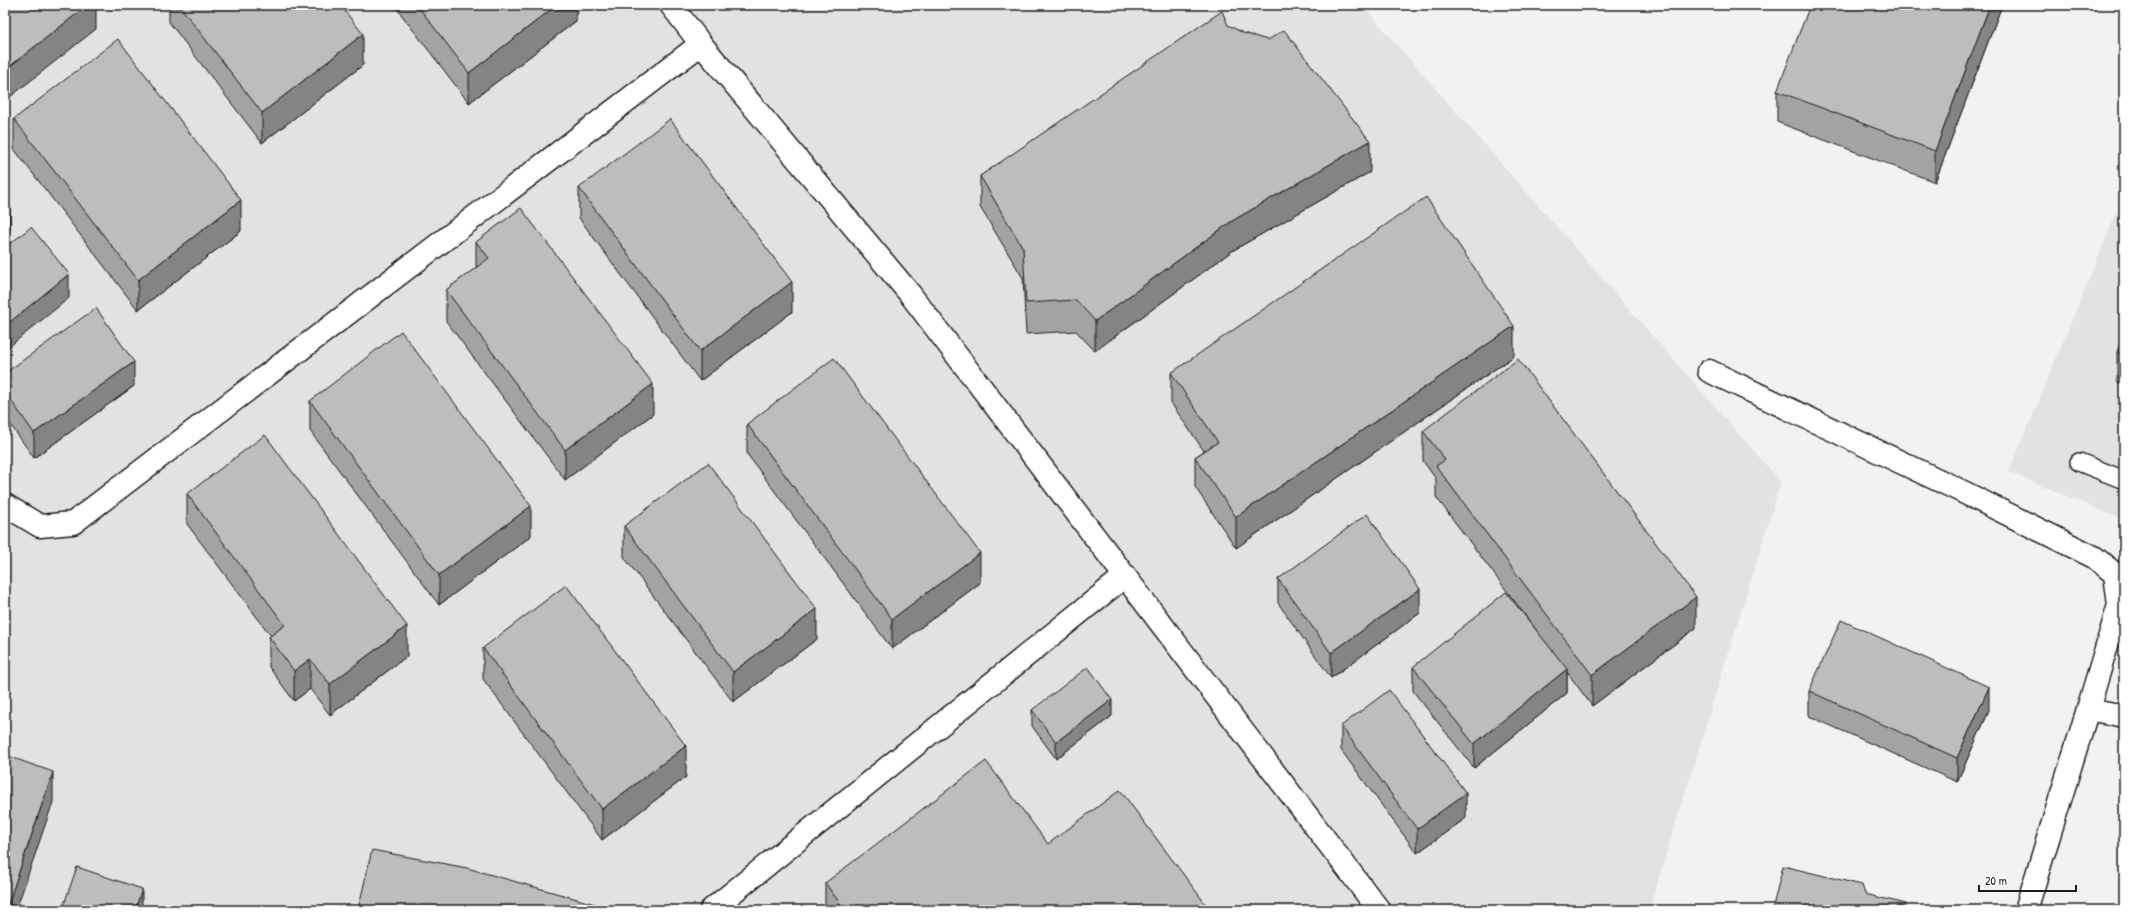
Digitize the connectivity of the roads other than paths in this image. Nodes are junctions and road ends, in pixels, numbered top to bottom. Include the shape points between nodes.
1 (671, 5) edge
2 (701, 44) junction
3 (1709, 371) dead end
4 (2079, 462) dead end
5 (2124, 480) edge
6 (5, 505) edge
7 (1125, 576) junction
8 (2088, 709) junction
9 (2124, 716) edge
10 (711, 910) edge
11 (1380, 910) edge
12 (2026, 910) edge

1 - 2 street
2 - 6 street via 73,522 40,526
2 - 7 street via 910,294
3 - 8 street via 2094,557 2115,574 2119,605
4 - 5 lane
7 - 10 street
7 - 11 street
8 - 9 street
8 - 12 street

